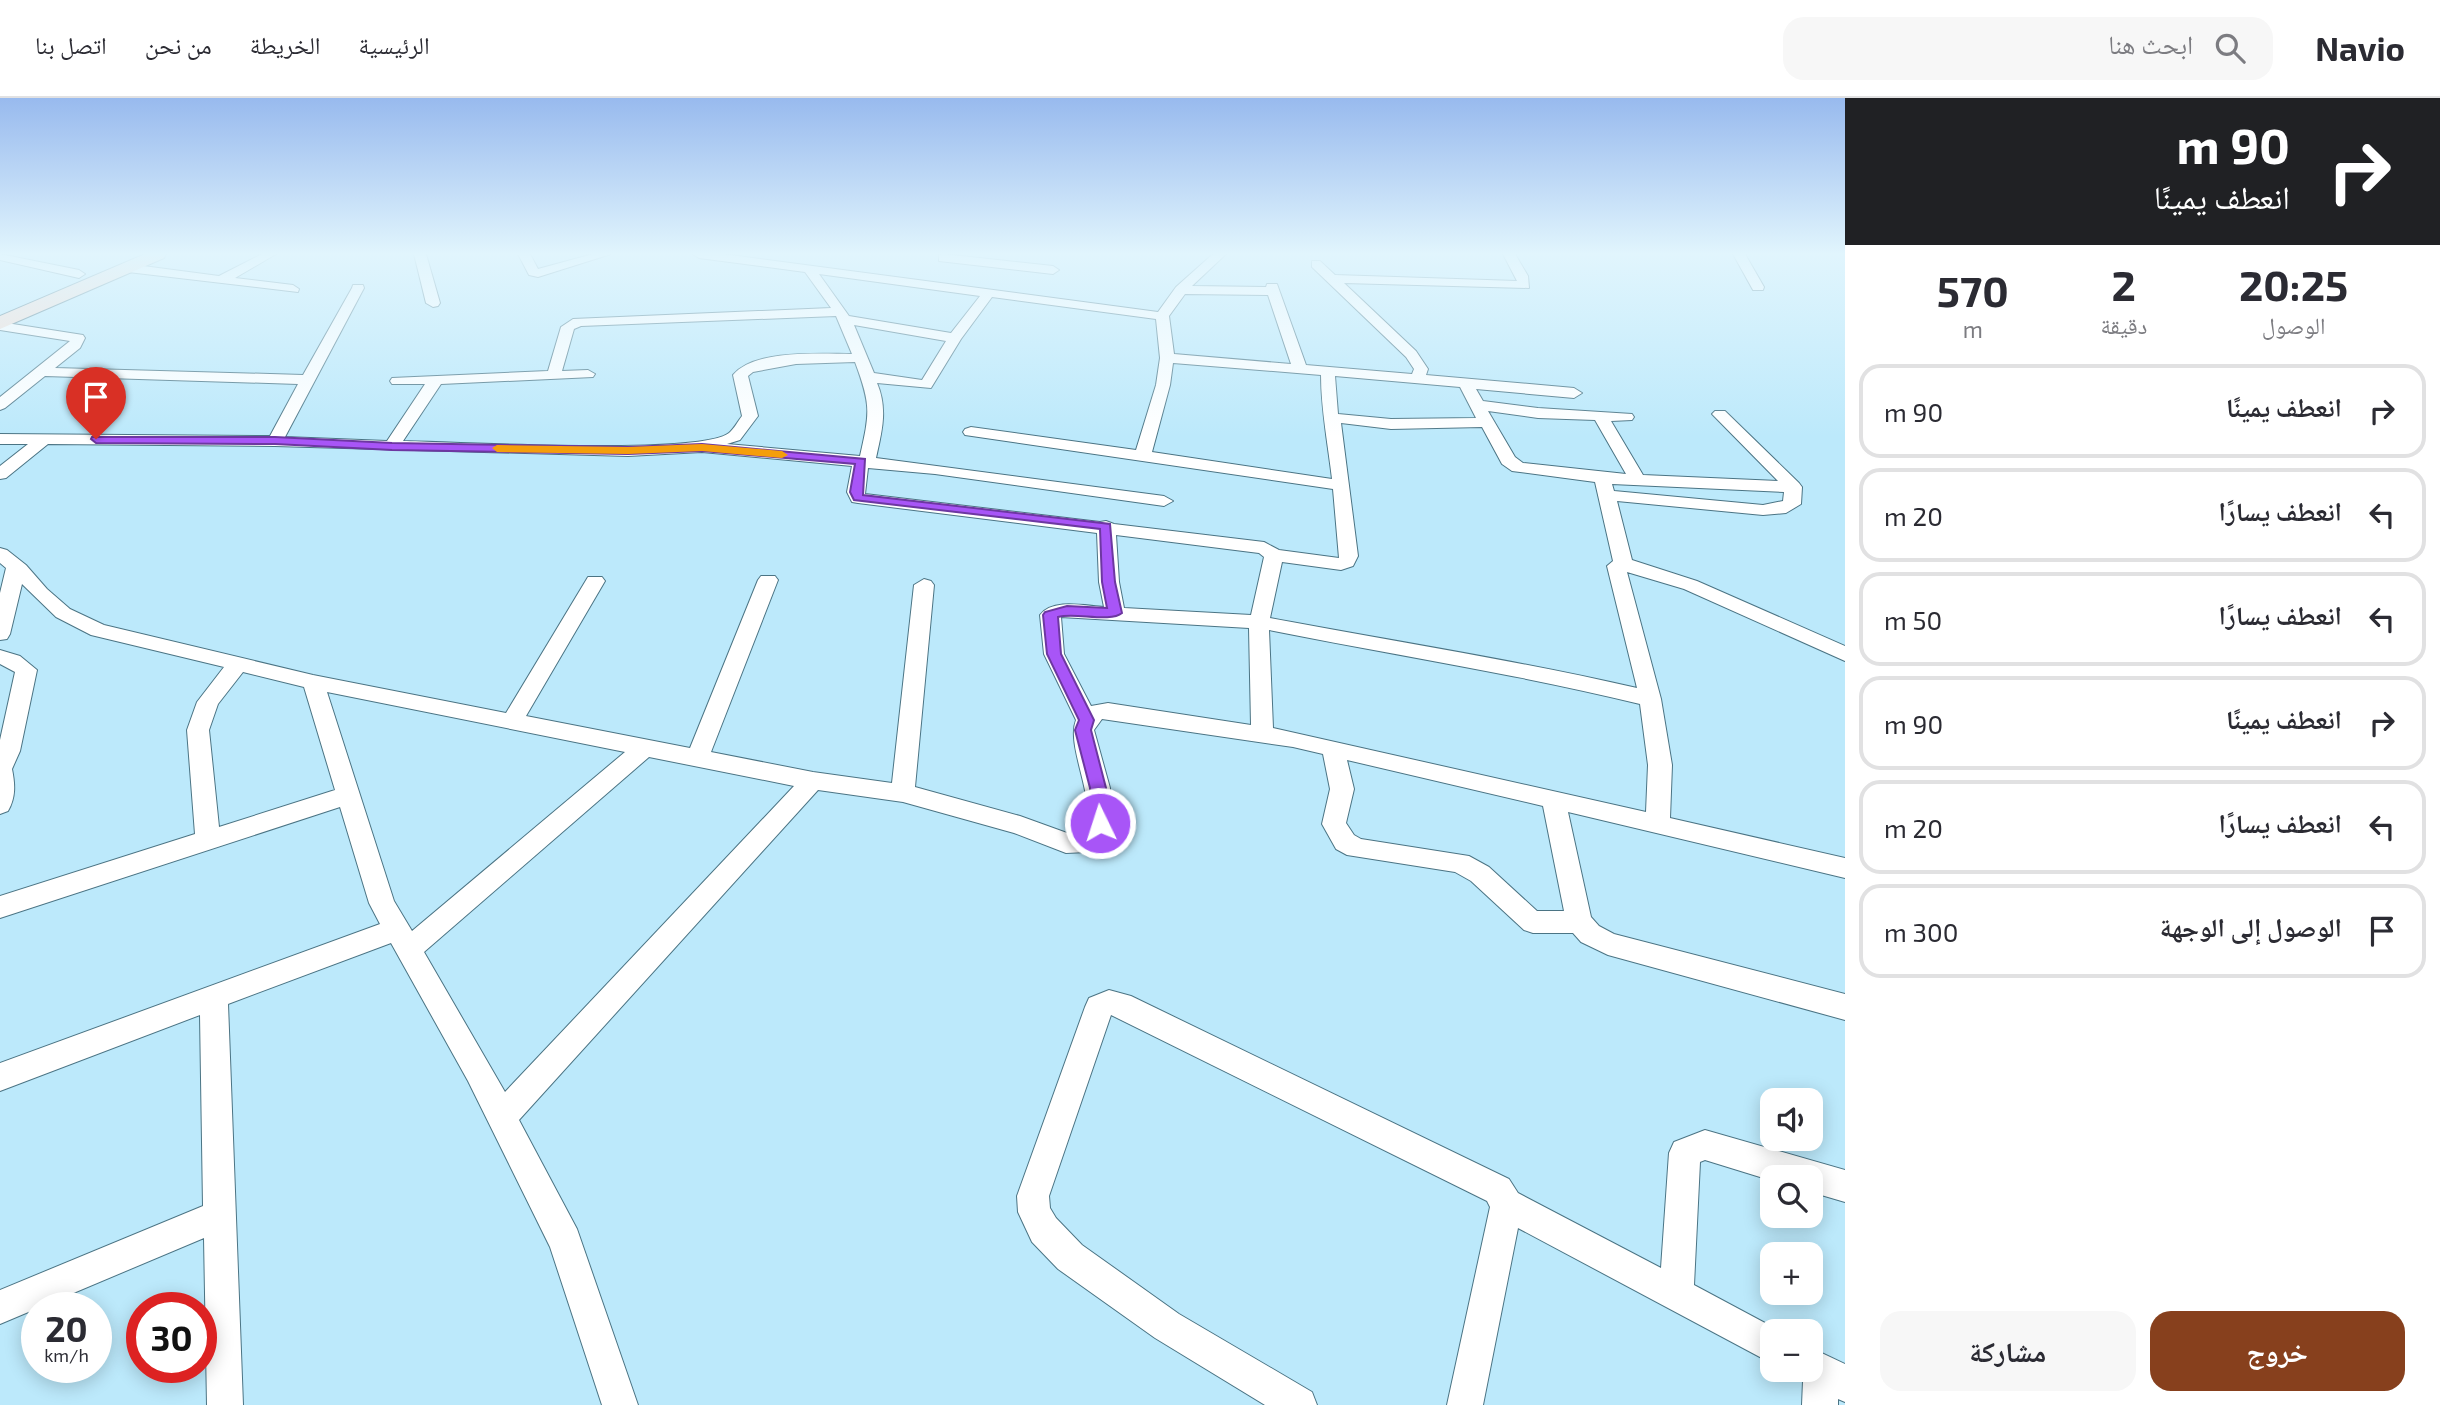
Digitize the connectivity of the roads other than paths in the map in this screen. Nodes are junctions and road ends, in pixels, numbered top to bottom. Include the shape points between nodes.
1 (20, 315) edge
2 (343, 315) edge
3 (841, 315) junction
4 (972, 315) edge
5 (1159, 315) edge
6 (1282, 315) edge
7 (1369, 315) edge
8 (1162, 316) joint
9 (0, 325) edge
10 (955, 338) junction
11 (861, 358) junction
12 (1167, 358) junction
13 (1300, 370) junction
14 (41, 372) junction
15 (1328, 373) junction
16 (554, 374) junction
17 (588, 374) dead end
18 (868, 377) junction
19 (1418, 379) junction
20 (307, 380) junction
21 (397, 381) dead end
22 (435, 381) junction
23 (1466, 385) junction
24 (1574, 393) dead end
25 (0, 405) edge
26 (1477, 405) junction
27 (1720, 414) dead end
28 (1600, 415) junction
29 (1626, 417) dead end
30 (1333, 418) junction
31 (1487, 422) junction
32 (971, 432) dead end
33 (0, 439) edge
34 (45, 439) junction
35 (275, 441) junction
36 (392, 446) junction
37 (702, 447) junction
38 (1143, 456) junction
39 (864, 462) junction
40 (0, 474) edge
41 (1637, 479) junction
42 (1341, 485) junction
43 (1604, 486) junction
44 (1793, 487) junction
45 (1164, 500) dead end
46 (1106, 526) junction
47 (1274, 555) junction
48 (8, 560) edge
49 (1623, 563) junction
50 (768, 580) dead end
51 (595, 581) dead end
52 (924, 585) dead end
53 (1115, 613) junction
54 (1259, 622) junction
55 (0, 634) edge
56 (1845, 654) edge
57 (0, 657) edge
58 (239, 664) junction
59 (313, 682) junction
60 (1650, 699) junction
61 (513, 720) junction
62 (1087, 720) junction
63 (1262, 735) junction
64 (647, 746) junction
65 (1333, 748) junction
66 (697, 758) junction
67 (0, 769) edge
68 (813, 781) junction
69 (903, 793) junction
70 (348, 795) junction
71 (1553, 799) junction
72 (0, 805) edge
73 (1658, 823) junction
74 (208, 840) junction
75 (1845, 868) edge
76 (0, 907) edge
77 (1579, 922) junction
78 (402, 939) junction
79 (214, 997) junction
80 (1845, 1007) edge
81 (0, 1077) edge
82 (502, 1117) junction
83 (1845, 1186) edge
84 (1507, 1204) junction
85 (220, 1215) junction
86 (1676, 1294) junction
87 (0, 1307) edge
88 (1760, 1339) edge
89 (225, 1405) edge
90 (620, 1405) edge
91 (1299, 1405) edge
92 (1465, 1405) edge

1 - 9 main road
2 - 20 street
3 - 10 street
3 - 11 street
3 - 16 street via 578,322 568,327
4 - 10 street
5 - 8 street
6 - 13 street
7 - 19 street via 1411,354 1421,369
8 - 12 street
9 - 14 street via 78,338
10 - 18 street via 926,385
11 - 18 street
11 - 37 street via 760,363 744,370 740,376 750,416 734,437
12 - 13 street
12 - 38 street
13 - 15 street
14 - 20 street
14 - 25 street
15 - 19 street
15 - 30 street
16 - 17 street
16 - 22 street
18 - 39 street via 877,417
19 - 23 street
20 - 35 street
21 - 22 street
22 - 36 street
23 - 24 street
23 - 26 street
26 - 28 street
26 - 31 street
27 - 44 street
28 - 29 street
28 - 41 street
30 - 31 street via 1391,424
30 - 42 street
31 - 43 street via 1508,460 1518,467
32 - 38 street
33 - 34 street
34 - 35 street
34 - 40 street
35 - 36 street
36 - 37 street via 628,451
37 - 39 street
38 - 42 street
39 - 45 street
39 - 46 street via 858,498
41 - 43 street
41 - 44 street
42 - 47 street via 1346,562
43 - 44 street via 1773,510 1792,504
43 - 49 street
46 - 47 street via 1264,548
46 - 53 street
47 - 54 street
48 - 55 street
48 - 58 street via 63,613 98,630
49 - 56 street via 1743,608
49 - 60 street via 1616,566
50 - 66 street
51 - 61 street
52 - 69 street
53 - 54 street
53 - 62 street via 1067,610 1050,615 1054,654
54 - 60 street via 1542,673
54 - 63 street
57 - 67 street via 26,670 9,751
58 - 59 street
58 - 74 street via 200,715
59 - 61 street
59 - 70 street
60 - 73 street via 1660,765
61 - 64 street
62 - 63 street via 1096,712 1108,711
62 - 69 street via 1083,730 1098,788 1100,823 1098,833 1087,842 1066,843 1020,825
63 - 65 street
64 - 66 street
64 - 78 street
65 - 71 street
65 - 77 street via 1342,789 1334,824 1345,842 1356,848 1460,863 1480,874 1533,922
66 - 68 street
67 - 72 street via 4,785
68 - 69 street
68 - 82 street
70 - 74 street
70 - 78 street via 382,903
71 - 73 street
71 - 77 street
73 - 75 street
74 - 76 street
77 - 80 street via 1608,944
78 - 79 street
78 - 82 street
79 - 81 street
79 - 85 street
82 - 90 street via 565,1241
83 - 86 street via 1716,1147 1705,1145 1685,1153
84 - 86 street
84 - 91 street via 1498,1190 1121,1005 1109,1002 1099,1007 1033,1196 1034,1212 1070,1257 1167,1326
84 - 92 street
85 - 87 street
85 - 89 street
86 - 88 street

